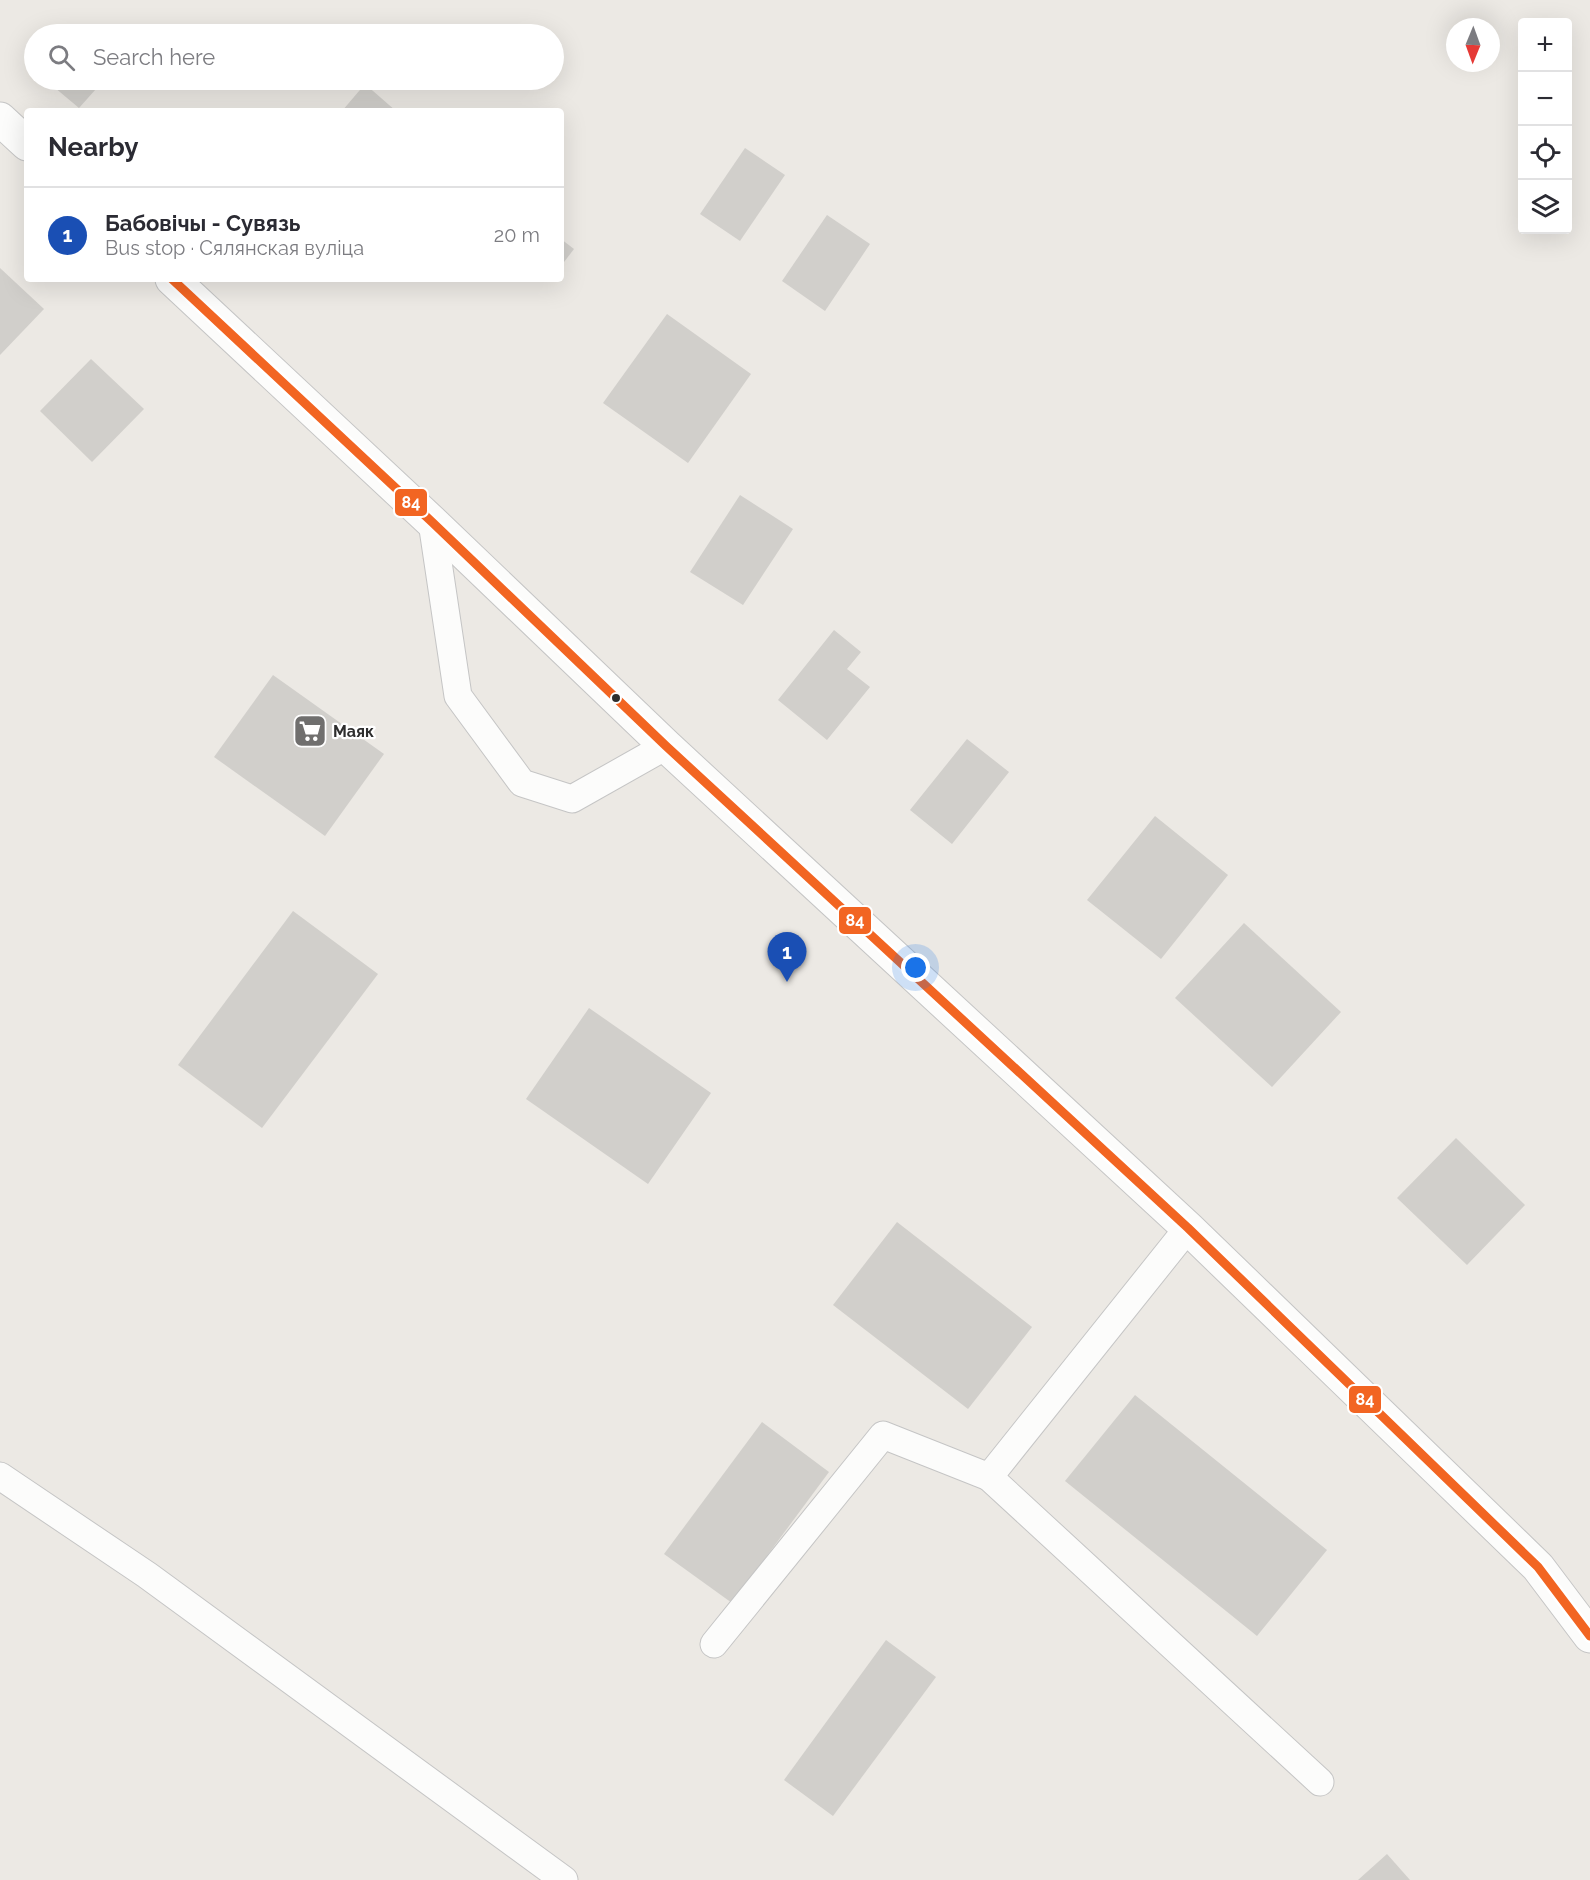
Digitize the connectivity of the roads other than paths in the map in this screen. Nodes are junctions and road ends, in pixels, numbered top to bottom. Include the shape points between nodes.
1 (0, 119) edge
2 (24, 141) edge
3 (175, 282) edge
4 (432, 522) junction
5 (666, 746) junction
6 (1188, 1228) junction
7 (0, 1476) edge
8 (989, 1477) junction
9 (1590, 1636) edge
10 (714, 1644) dead end
11 (1320, 1782) dead end
12 (564, 1880) edge

1 - 2 street
3 - 4 street
4 - 5 street
4 - 5 lane via 458,696 522,783 572,799
5 - 6 street
6 - 8 lane
6 - 9 street via 1538,1567
7 - 12 lane via 147,1575
8 - 10 lane via 883,1435
8 - 11 lane

